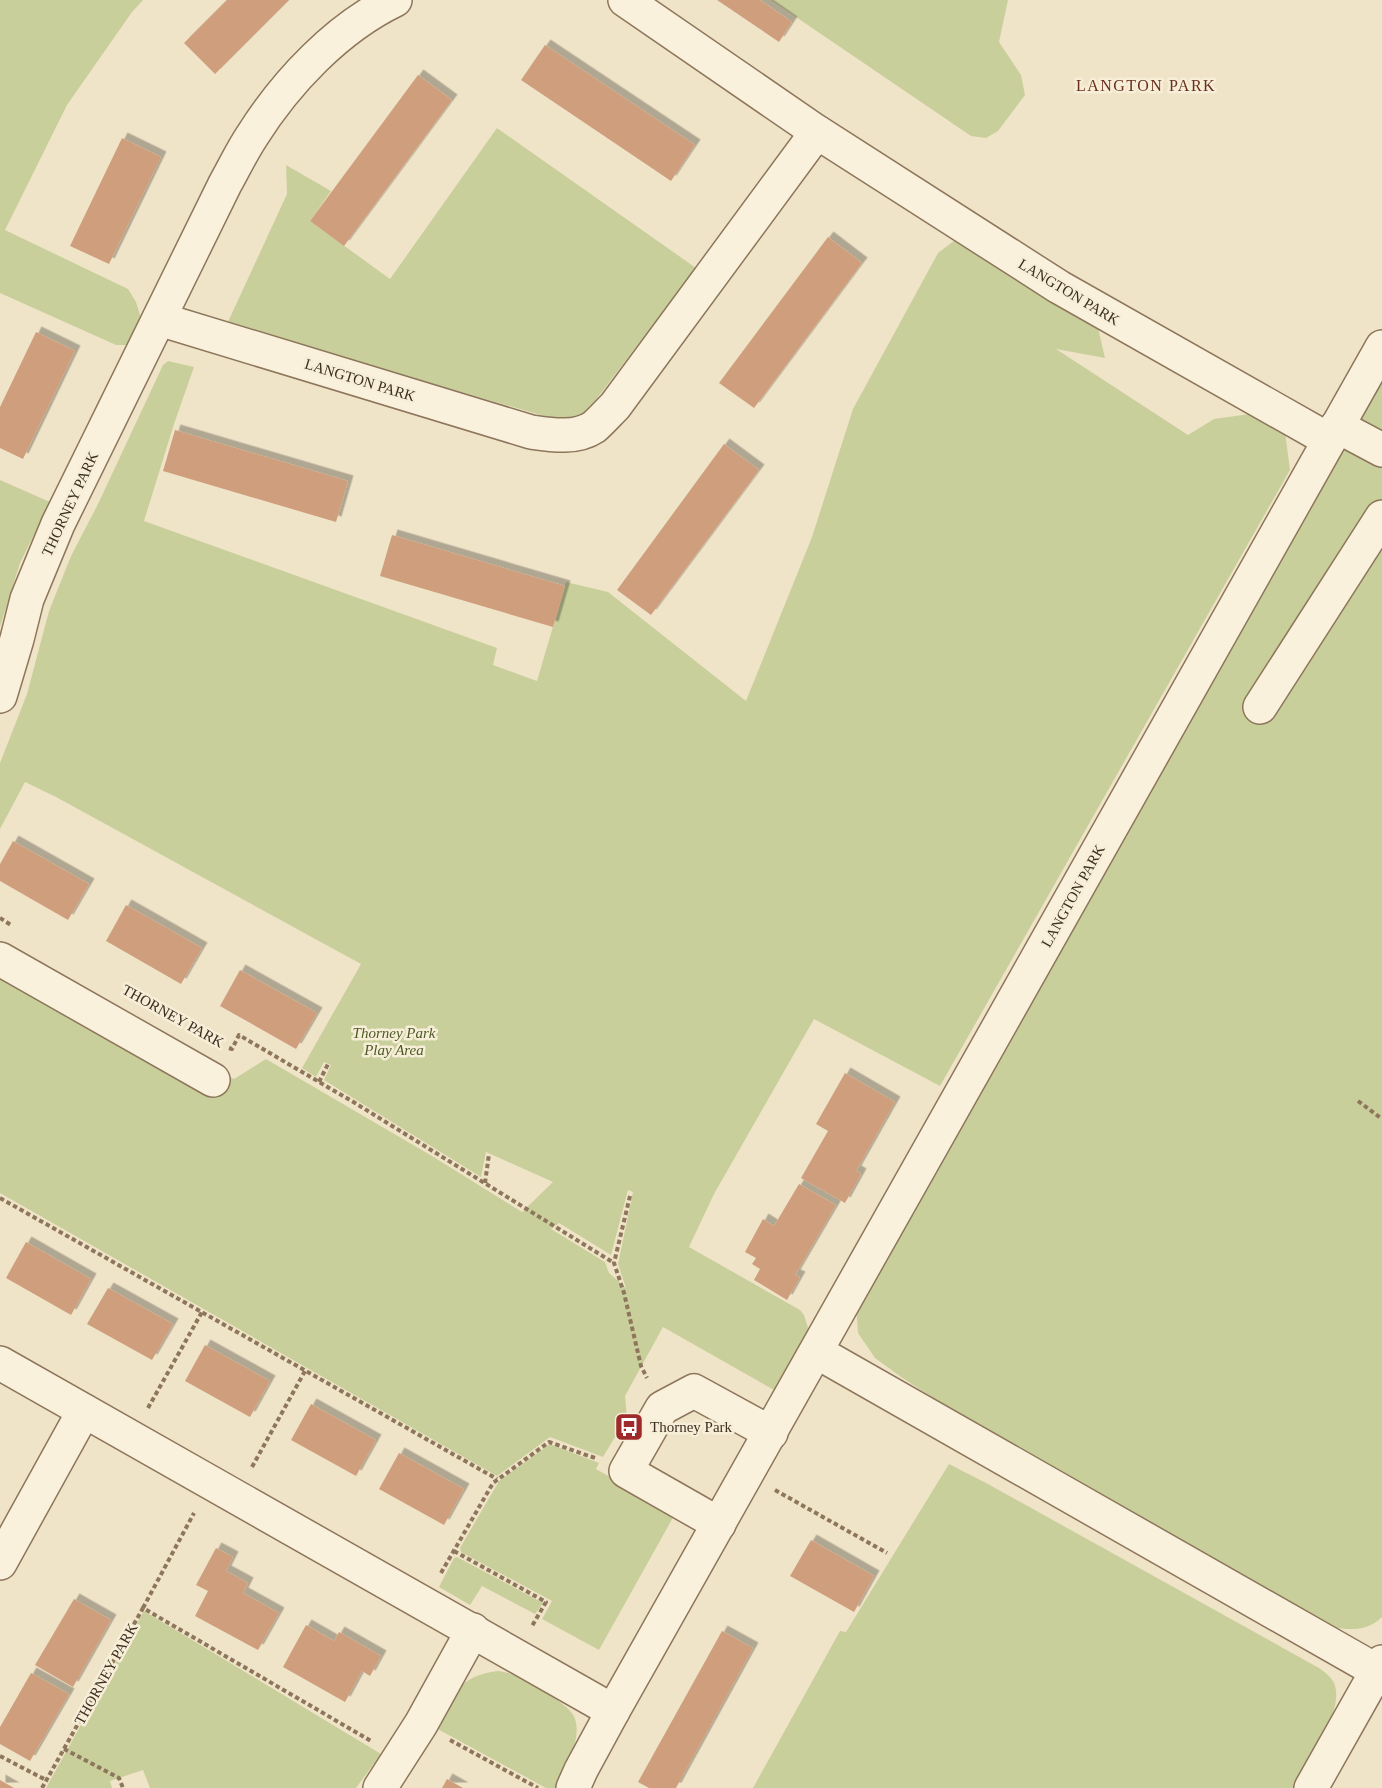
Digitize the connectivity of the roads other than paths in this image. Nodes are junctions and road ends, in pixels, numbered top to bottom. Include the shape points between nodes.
1 (395, 0) edge
2 (625, 0) edge
3 (817, 132) junction
4 (159, 319) junction
5 (1382, 347) edge
6 (1333, 433) junction
7 (1382, 450) edge
8 (1382, 517) edge
9 (0, 696) edge
10 (1260, 707) dead end
11 (0, 959) edge
12 (213, 1080) dead end
13 (817, 1352) junction
14 (0, 1363) edge
15 (84, 1411) junction
16 (771, 1433) junction
17 (718, 1524) junction
18 (0, 1563) edge
19 (473, 1630) junction
20 (1379, 1667) edge
21 (614, 1711) junction
22 (380, 1788) edge
23 (573, 1788) edge
24 (1311, 1788) edge

1 - 4 street via 350,28 281,95 225,184
2 - 3 street, LANGTON PARK
3 - 4 street, LANGTON PARK via 615,406 592,428 574,435 531,432
3 - 6 street, LANGTON PARK via 1059,287
4 - 9 street, THORNEY PARK via 58,524 27,599
5 - 6 street, LANGTON PARK
6 - 7 street
6 - 13 street, LANGTON PARK
8 - 10 street
11 - 12 street
13 - 16 street
13 - 20 street
14 - 15 street
15 - 18 street
15 - 19 street
16 - 17 street
16 - 17 street via 694,1390 662,1408 626,1472
17 - 21 street
19 - 21 street
19 - 22 street
20 - 24 street
21 - 23 street

